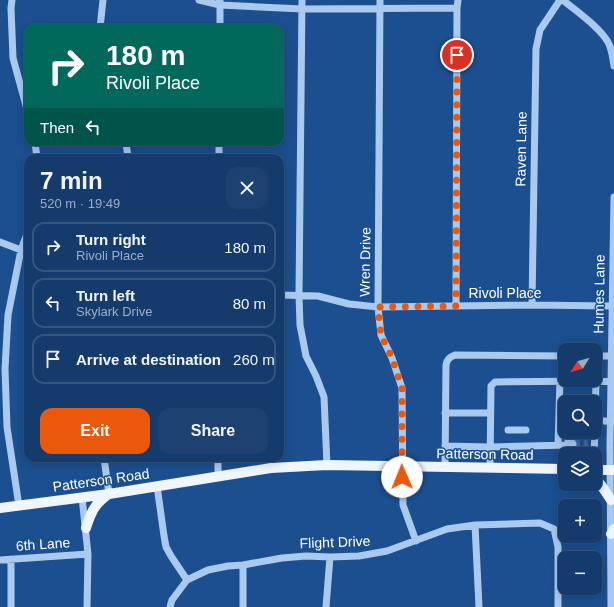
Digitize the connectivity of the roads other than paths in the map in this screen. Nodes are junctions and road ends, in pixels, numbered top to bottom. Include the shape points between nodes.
1 (12, 0) edge
2 (103, 0) edge
3 (199, 0) edge
4 (302, 0) edge
5 (380, 0) edge
6 (458, 0) edge
7 (562, 0) edge
8 (220, 2) edge
9 (380, 8) junction
10 (457, 8) junction
11 (302, 9) junction
12 (100, 24) edge
13 (220, 24) edge
14 (614, 66) edge
15 (24, 97) edge
16 (614, 197) edge
17 (613, 239) edge
18 (0, 242) edge
19 (24, 242) edge
20 (21, 250) junction
21 (613, 252) edge
22 (284, 296) edge
23 (299, 296) junction
24 (532, 305) junction
25 (456, 306) junction
26 (378, 307) junction
27 (613, 309) edge
28 (613, 323) edge
29 (558, 356) edge
30 (602, 356) edge
31 (612, 356) junction
32 (558, 381) edge
33 (602, 381) edge
34 (613, 382) edge
35 (445, 412) junction
36 (490, 413) junction
37 (602, 421) edge
38 (613, 422) edge
39 (508, 430) dead end
40 (526, 430) dead end
41 (559, 439) edge
42 (558, 445) junction
43 (445, 446) junction
44 (490, 446) junction
45 (570, 447) tunnel mouth
46 (105, 462) edge
47 (218, 462) edge
48 (327, 465) junction
49 (402, 467) junction
50 (445, 467) junction
51 (490, 468) junction
52 (547, 469) junction
53 (558, 469) edge
54 (612, 470) edge
55 (558, 474) edge
56 (218, 477) junction
57 (157, 486) junction
58 (602, 487) edge
59 (110, 494) junction
60 (82, 496) junction
61 (610, 500) junction
62 (19, 506) junction
63 (0, 508) edge
64 (475, 525) junction
65 (86, 528) junction
66 (612, 531) edge
67 (416, 541) junction
68 (88, 554) junction
69 (330, 557) junction
70 (0, 560) edge
71 (11, 560) junction
72 (243, 565) junction
73 (187, 580) junction
74 (11, 607) edge
75 (87, 607) edge
76 (170, 607) edge
77 (243, 607) edge
78 (326, 607) edge
79 (479, 607) edge
80 (558, 607) edge
81 (611, 607) edge

1 - 15 street via 14,58
2 - 12 street
3 - 8 street
4 - 11 street
5 - 9 street, Wren Drive
6 - 10 street
7 - 14 street via 601,33 609,44
7 - 24 street, Raven Lane via 540,30 536,49
8 - 11 street
8 - 13 street
9 - 10 street
9 - 11 street
9 - 26 street, Wren Drive
10 - 25 street
11 - 23 street
16 - 17 street, Humes Lane
17 - 21 street, Humes Lane
18 - 20 street
19 - 20 street
20 - 62 street via 8,315 5,369 7,427
21 - 27 street, Humes Lane
22 - 23 street, Rivoli Place
23 - 26 street, Rivoli Place via 318,296 349,304
23 - 48 street via 300,325 306,356 324,397
24 - 25 street, Rivoli Place
24 - 27 street, Rivoli Place
25 - 26 street, Rivoli Place
26 - 49 street, Wren Drive via 381,335 402,388
27 - 28 street, Humes Lane
28 - 31 street, Humes Lane
29 - 35 street via 452,356 446,365
30 - 31 street
31 - 34 street, Humes Lane
32 - 36 street via 495,382 491,386
33 - 34 street
34 - 38 street, Humes Lane
35 - 36 street
35 - 43 street
36 - 44 street
37 - 38 street
38 - 54 street, Humes Lane
39 - 40 street
41 - 42 street
42 - 44 street
42 - 45 street via 572,442
43 - 44 street
43 - 50 street
44 - 51 street
46 - 59 street
47 - 56 street
48 - 49 main road, Patterson Road
48 - 56 main road, Patterson Road via 272,468
49 - 50 main road, Patterson Road
49 - 67 street, Wren Drive via 403,505
50 - 51 main road, Patterson Road
51 - 52 main road, Patterson Road
52 - 53 main road, Patterson Road
52 - 55 main road via 550,474
54 - 61 street, Humes Lane
56 - 57 main road, Patterson Road
57 - 59 main road, Patterson Road
57 - 73 street via 166,546
58 - 61 main road
59 - 60 main road, Patterson Road
59 - 65 main road via 93,508
60 - 62 main road, Patterson Road
60 - 65 street
61 - 66 street, Humes Lane
62 - 63 main road, Patterson Road
64 - 67 street, Flight Drive via 447,529
64 - 79 street
64 - 80 street, Flight Drive via 540,523 554,528 558,547
65 - 68 street
66 - 81 street, Humes Lane
67 - 69 street, Flight Drive via 380,553
68 - 71 street, 6th Lane
68 - 75 street
69 - 72 street, Flight Drive via 294,556
69 - 78 street
70 - 71 street, 6th Lane
71 - 74 street
72 - 73 street, Flight Drive via 208,570
72 - 77 street
73 - 76 street via 172,600

